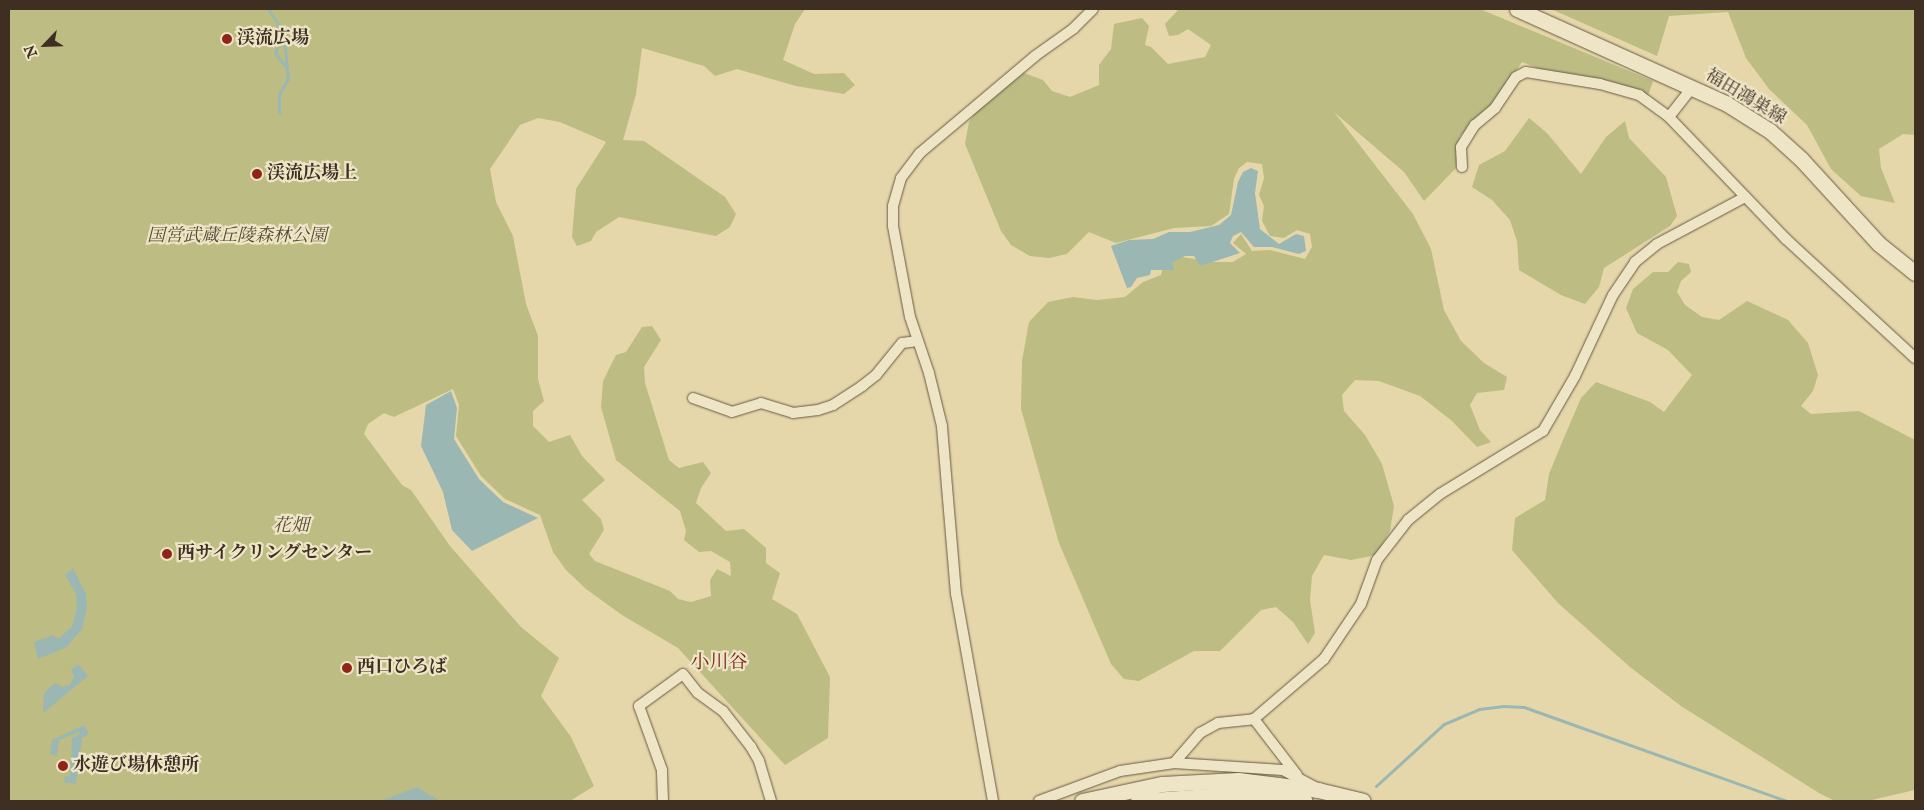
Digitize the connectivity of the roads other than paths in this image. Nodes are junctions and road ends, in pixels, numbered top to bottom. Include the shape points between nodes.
1 (1093, 9) edge
2 (1517, 9) edge
3 (1692, 88) junction
4 (1669, 117) junction
5 (1462, 167) dead end
6 (1745, 197) junction
7 (1915, 273) edge
8 (918, 341) junction
9 (1915, 358) edge
10 (693, 398) dead end
11 (1254, 719) junction
12 (1174, 763) junction
13 (1297, 775) junction
14 (1320, 795) edge
15 (1360, 800) edge
16 (662, 801) edge
17 (771, 801) edge
18 (993, 801) edge
19 (1039, 801) edge
20 (1082, 801) edge
21 (1138, 801) edge
22 (1305, 801) edge

1 - 8 street via 1073,29 958,118 920,153 901,178 893,206 893,226 910,317
2 - 3 main road, 福田鴻巣線
3 - 4 street
3 - 7 main road, 福田鴻巣線 via 1770,131 1801,159 1879,244
4 - 5 street via 1639,95 1600,84 1526,72 1516,77 1495,108 1475,125 1461,147
4 - 6 street
6 - 9 street
6 - 11 street via 1657,244 1635,262 1612,295 1575,376 1543,432 1440,494 1408,520 1377,560 1361,604 1324,659
8 - 10 street via 902,343 869,380 839,401 818,410 793,412 761,403 732,412
8 - 18 street via 942,426 956,594
11 - 12 street via 1218,723 1200,733
11 - 13 street
12 - 13 street via 1283,770
12 - 19 street via 1120,771
13 - 14 street
14 - 15 main road
14 - 20 main road via 1238,780 1197,780 1130,789
16 - 17 street via 662,770 639,706 683,674 698,693 723,711 751,747 759,761
21 - 22 main road via 1238,794

